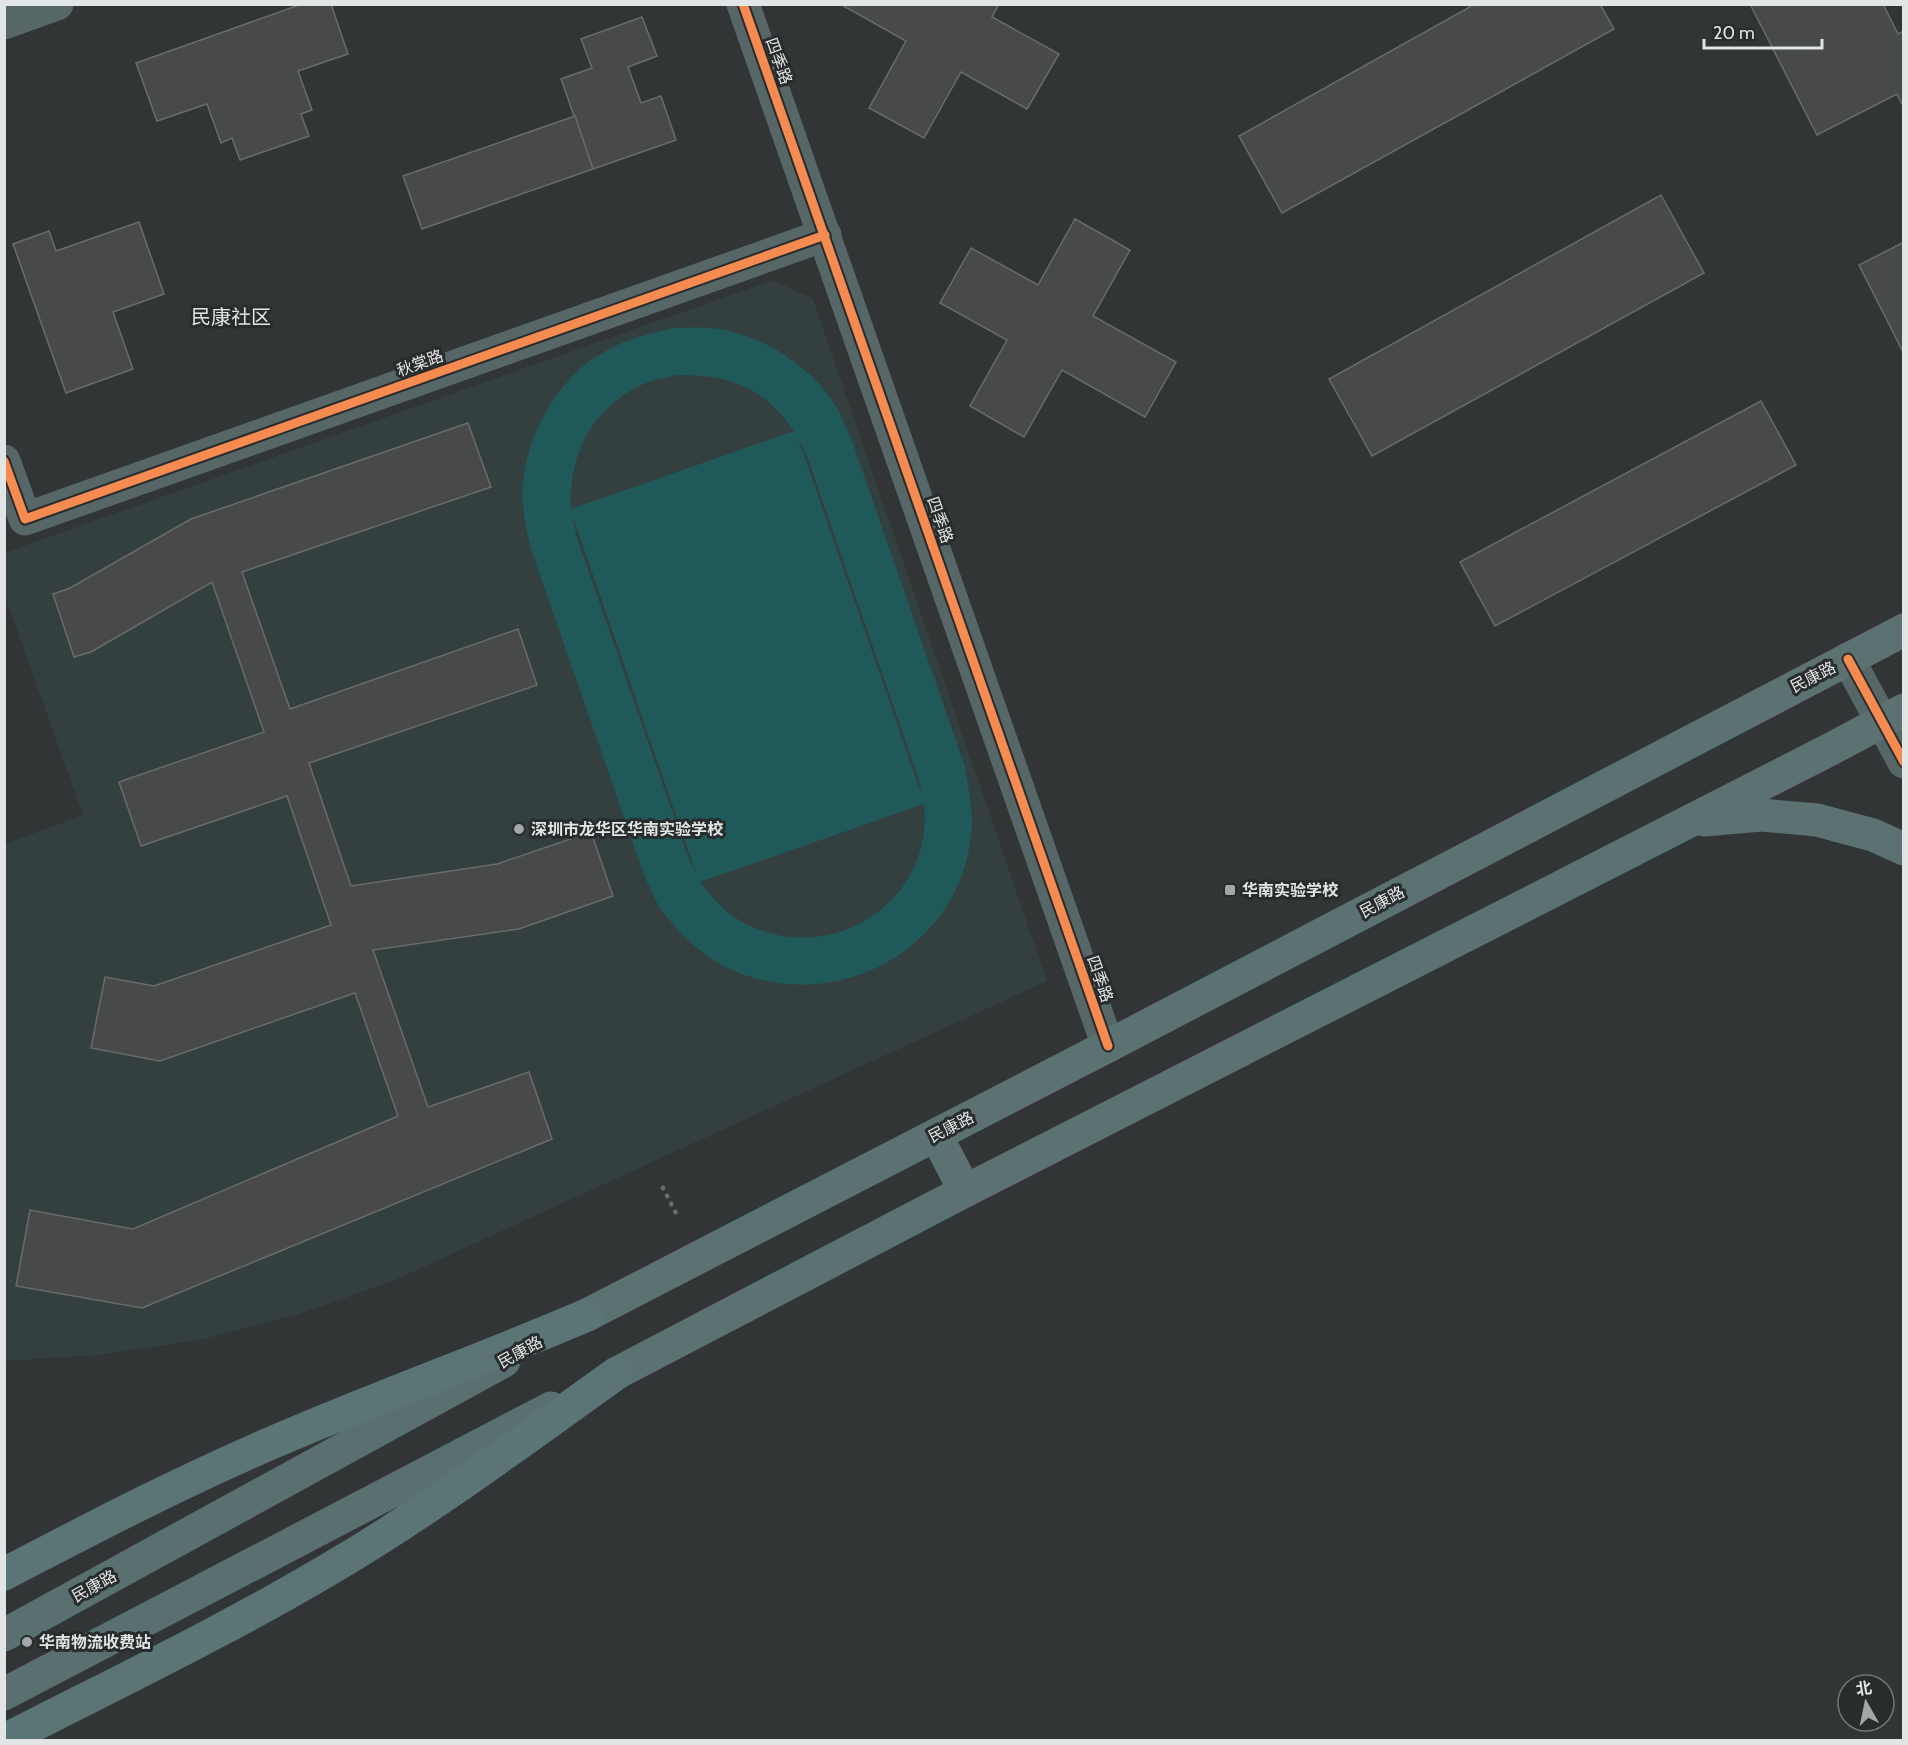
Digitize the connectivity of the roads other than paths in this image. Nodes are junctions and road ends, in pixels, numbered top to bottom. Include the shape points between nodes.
1 (57, 4) edge
2 (743, 4) edge
3 (4, 23) edge
4 (825, 235) junction
5 (4, 461) edge
6 (1904, 630) edge
7 (1848, 659) junction
8 (1893, 715) edge
9 (1904, 762) edge
10 (1690, 820) junction
11 (1904, 849) edge
12 (1108, 1046) junction
13 (936, 1136) junction
14 (965, 1191) junction
15 (587, 1315) junction
16 (617, 1373) junction
17 (4, 1574) edge
18 (4, 1635) edge
19 (4, 1694) edge
20 (5, 1740) edge

1 - 3 street
2 - 4 street, 四季路
4 - 5 street, 秋棠路 via 26,519
4 - 12 street, 四季路
6 - 7 main road, 民康路
7 - 8 street
7 - 12 main road, 民康路
8 - 9 street
8 - 10 main road
10 - 11 main road via 1761,815 1817,820 1873,835
10 - 14 main road
12 - 13 main road, 民康路
13 - 14 main road
13 - 15 main road, 民康路
14 - 16 main road
15 - 17 highway via 202,1474
15 - 18 main road, 民康路
16 - 19 main road
16 - 20 highway via 332,1568 240,1620

